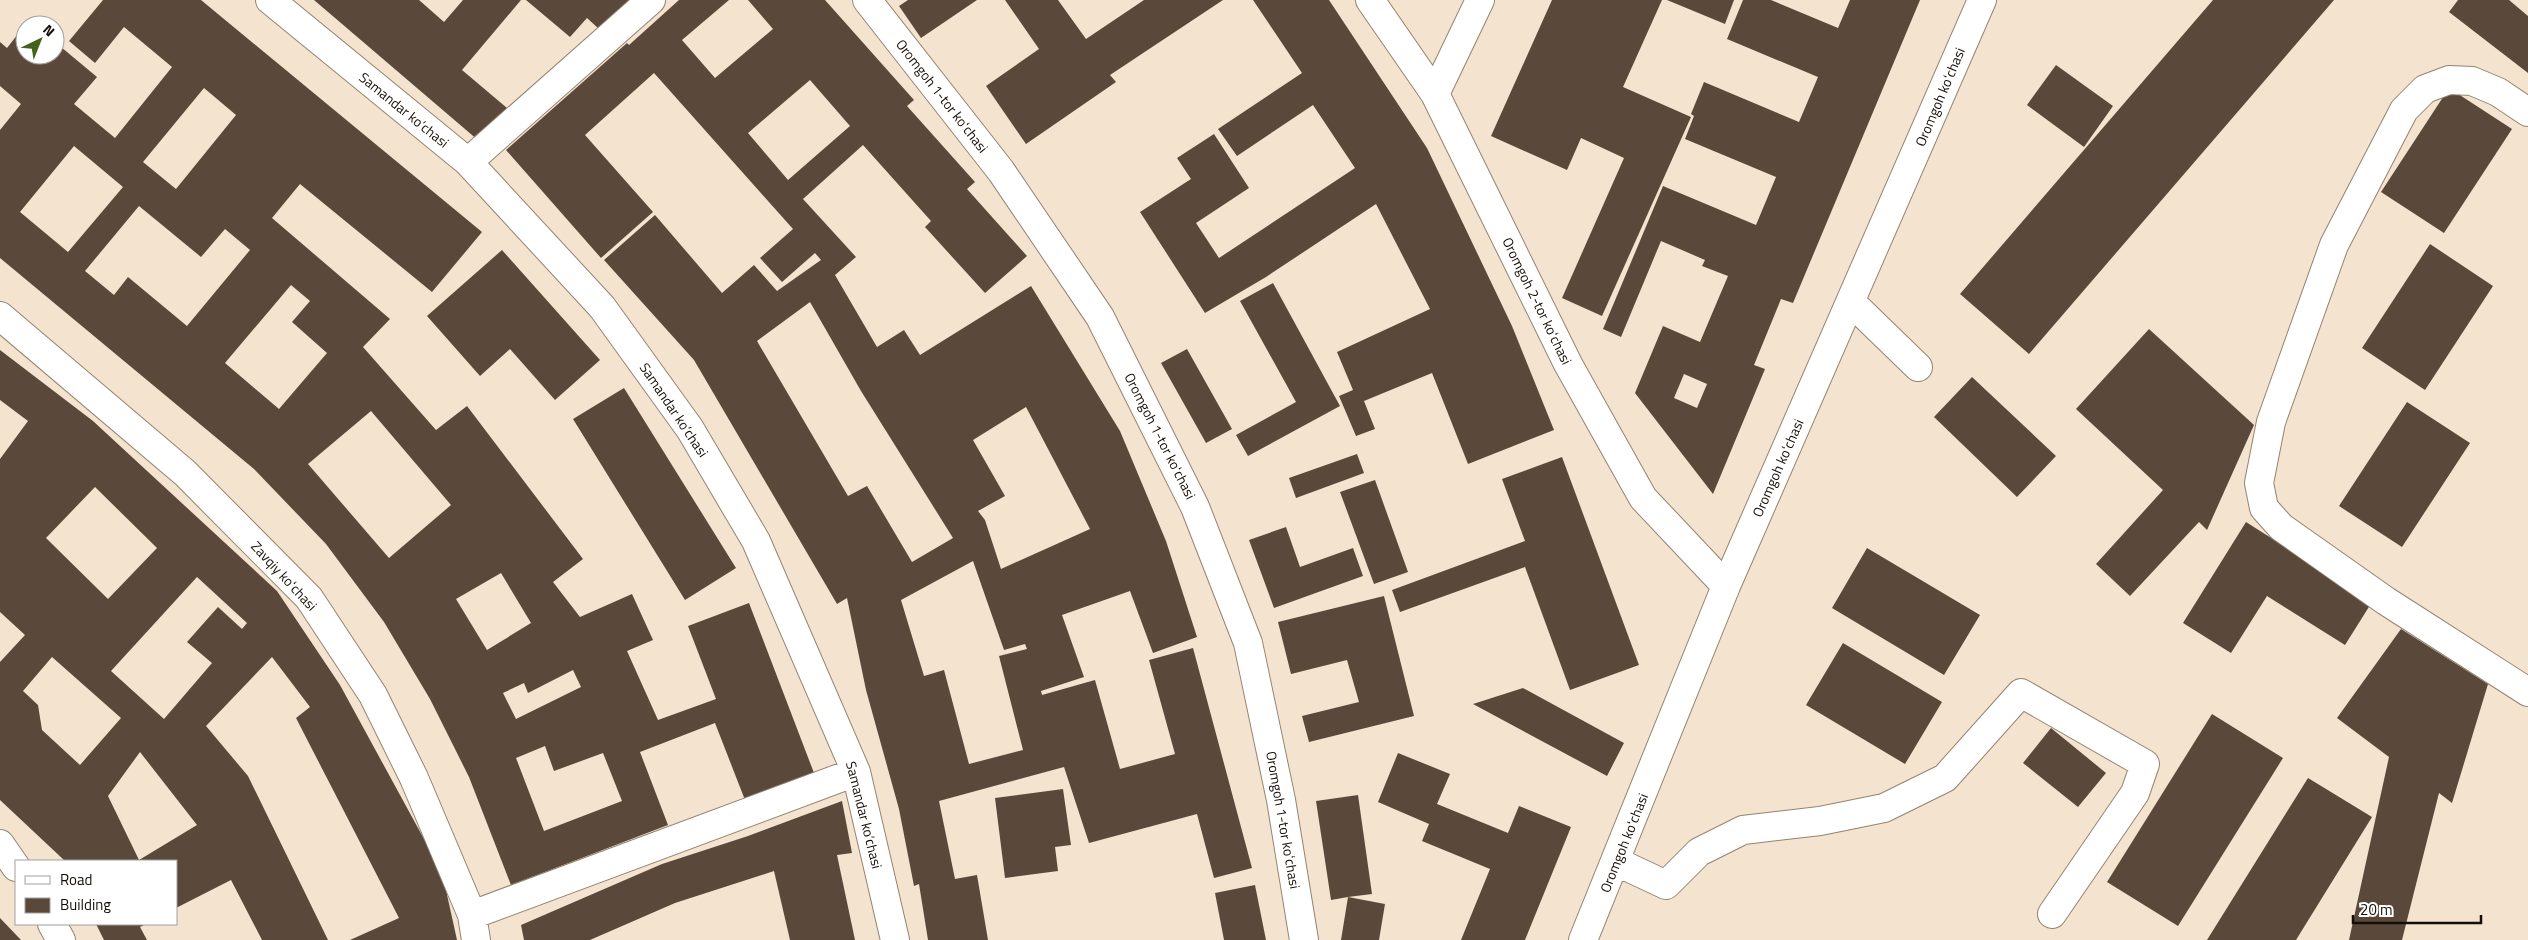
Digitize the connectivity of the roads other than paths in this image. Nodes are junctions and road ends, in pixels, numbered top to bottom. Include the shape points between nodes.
1 (270, 0) edge
2 (651, 0) edge
3 (867, 0) edge
4 (1370, 0) edge
5 (1480, 0) edge
6 (1982, 0) edge
7 (1435, 94) junction
8 (2528, 112) edge
9 (468, 162) junction
10 (1850, 302) junction
11 (0, 316) edge
12 (1918, 368) dead end
13 (1726, 586) junction
14 (2528, 692) edge
15 (856, 772) junction
16 (0, 844) edge
17 (1617, 862) junction
18 (15, 866) edge
19 (2052, 914) dead end
20 (53, 925) edge
21 (474, 928) edge
22 (61, 940) edge
23 (895, 940) edge
24 (1304, 940) edge
25 (1583, 940) edge

1 - 9 street, Samandar ko‘chasi
2 - 9 street
3 - 24 street, Oromgoh 1-tor koʻchasi via 1001,171 1100,317 1195,506 1248,643 1281,800
4 - 7 street, Oromgoh 2-tor koʻchasi
5 - 7 street
6 - 10 street, Oromgoh koʻchasi
7 - 13 street, Oromgoh 2-tor koʻchasi via 1568,364 1643,498
8 - 14 street via 2498,92 2472,81 2449,80 2425,89 2404,110 2334,245 2271,422 2259,483 2264,508 2281,527 2386,601
9 - 15 street, Samandar ko‘chasi via 602,307 690,429 756,542
10 - 12 street
10 - 13 street, Oromgoh koʻchasi
11 - 21 street, Zavqiy koʻchasi via 185,472 309,598 373,695 414,778
13 - 17 street, Oromgoh koʻchasi
15 - 21 street
15 - 23 street, Samandar ko‘chasi
16 - 18 street
17 - 19 street via 1666,885 1699,852 1743,830 1820,821 1884,808 1945,778 2021,693 2144,764 2135,793
17 - 25 street, Oromgoh koʻchasi
20 - 22 street

